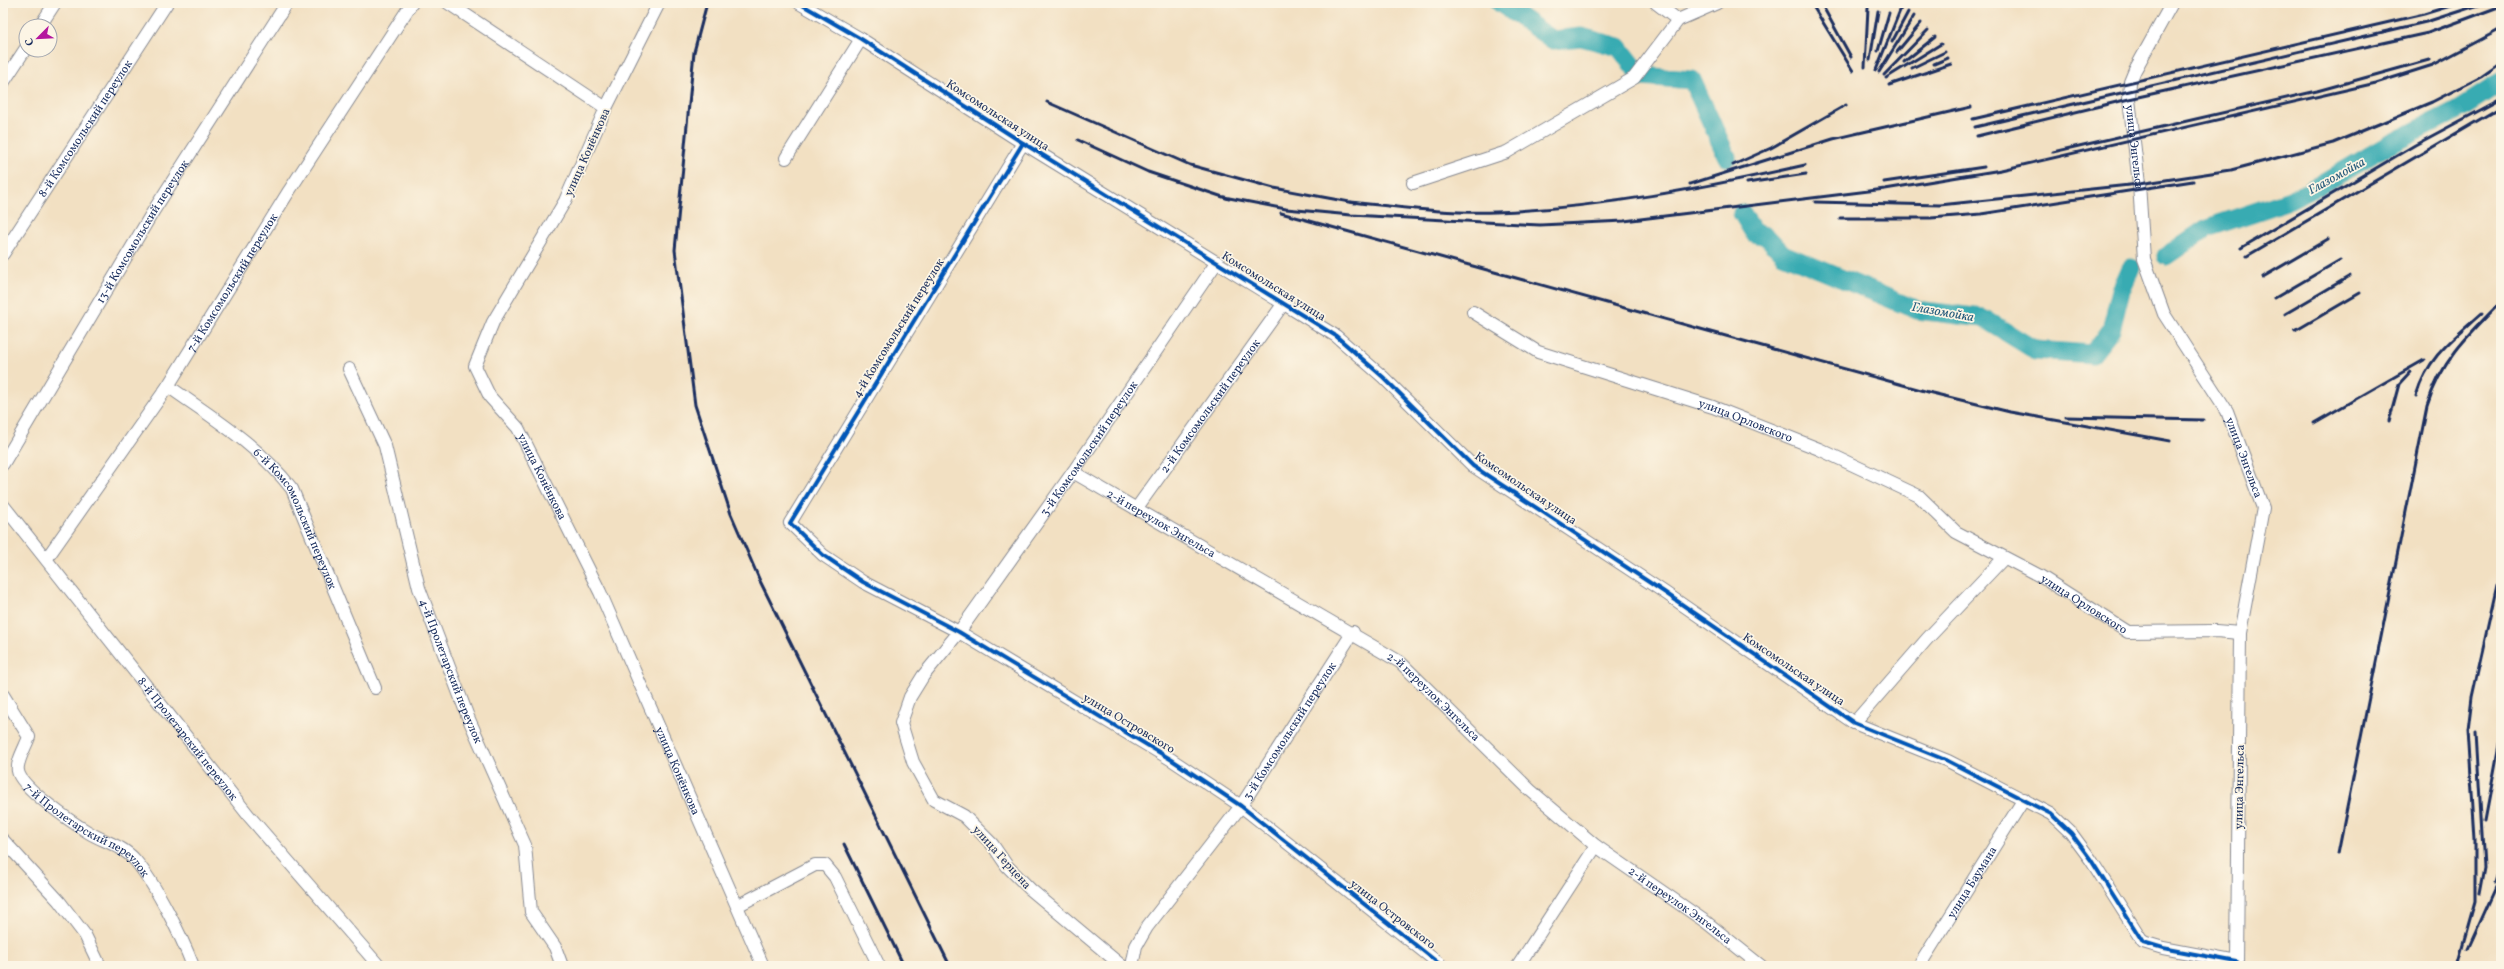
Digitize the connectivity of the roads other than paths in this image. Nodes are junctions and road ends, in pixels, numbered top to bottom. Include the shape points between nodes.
1 (55, 3) edge
2 (167, 3) edge
3 (287, 3) edge
4 (412, 3) edge
5 (448, 3) edge
6 (659, 3) edge
7 (799, 3) edge
8 (1656, 3) edge
9 (1717, 3) edge
10 (2172, 3) edge
11 (45, 18) edge
12 (1678, 20) junction
13 (861, 38) junction
14 (19, 58) edge
15 (3, 83) edge
16 (606, 108) junction
17 (1024, 143) junction
18 (786, 158) dead end
19 (1413, 183) dead end
20 (3, 254) edge
21 (1217, 262) junction
22 (1284, 303) junction
23 (1473, 312) dead end
24 (349, 369) dead end
25 (168, 386) junction
26 (3, 464) edge
27 (1073, 472) junction
28 (3, 505) edge
29 (1136, 509) junction
30 (790, 523) joint
31 (47, 558) junction
32 (2004, 558) junction
33 (959, 632) junction
34 (1353, 632) junction
35 (2240, 633) junction
36 (375, 688) dead end
37 (3, 695) edge
38 (1854, 723) junction
39 (2024, 799) junction
40 (1241, 806) junction
41 (3, 840) edge
42 (1596, 846) junction
43 (737, 906) junction
44 (2237, 964) edge
45 (100, 966) edge
46 (193, 966) edge
47 (379, 966) edge
48 (562, 966) edge
49 (763, 966) edge
50 (879, 966) edge
51 (1122, 966) edge
52 (1132, 966) edge
53 (1442, 966) edge
54 (1518, 966) edge
55 (1761, 966) edge
56 (1919, 966) edge

1 - 11 street
2 - 20 street, 8-й Комсомольский переулок
3 - 26 street, 13-й Комсомольский переулок via 154,210
4 - 25 street, 7-й Комсомольский переулок
5 - 16 street
6 - 16 street, улица Конёнкова
7 - 13 street, Комсомольская улица
8 - 12 street
9 - 12 street
10 - 35 street, улица Энгельса via 2134,70 2130,82 2130,113 2139,184 2144,259 2164,314 2228,411 2263,508
12 - 19 street via 1634,78 1507,152
13 - 17 street, Комсомольская улица
13 - 18 street
14 - 15 street
16 - 43 street, улица Конёнкова via 565,202 493,322 475,366 490,397 518,428 600,592
17 - 21 street, Комсомольская улица
17 - 30 street, 4-й Комсомольский переулок
21 - 22 street, Комсомольская улица
21 - 27 street, 3-й Комсомольский переулок
22 - 29 street, 2-й Комсомольский переулок
22 - 38 street, Комсомольская улица via 1336,336 1383,377 1473,466 1664,592
23 - 32 street, улица Орловского via 1538,352 1712,407 1819,449 1919,496 1956,532
24 - 48 street, 4-й Пролетарский переулок via 385,446 419,588 468,718 525,845 531,912 555,947
25 - 31 street, 7-й Комсомольский переулок
25 - 36 street, 6-й Комсомольский переулок via 249,442 273,464 292,489
27 - 29 street, 2-й переулок Энгельса
27 - 33 street, 3-й Комсомольский переулок
28 - 31 street, 8-й Пролетарский переулок
29 - 34 street, 2-й переулок Энгельса
30 - 33 street, улица Островского via 823,554 863,582
31 - 47 street, 8-й Пролетарский переулок via 249,816
32 - 35 street, улица Орловского via 2040,576 2128,632
32 - 38 street
33 - 40 street, улица Островского via 1172,760
33 - 51 street, улица Герцена via 923,676 910,698 901,723 913,762 934,800 964,816 1030,889
34 - 40 street, 3-й Комсомольский переулок
34 - 42 street, 2-й переулок Энгельса via 1400,662 1530,790
35 - 44 street, улица Энгельса
37 - 46 street, 7-й Пролетарский переулок via 29,737 17,770 19,776 36,795 89,833 114,843 134,859 160,900
38 - 39 street, Комсомольская улица via 1948,761
39 - 44 street, Комсомольская улица via 2051,814 2071,833 2143,942
39 - 56 street, улица Баумана
40 - 52 street, 3-й Комсомольский переулок via 1147,927 1136,946
40 - 53 street, улица Островского
41 - 45 street via 59,901 85,935
42 - 54 street
42 - 55 street, 2-й переулок Энгельса via 1706,922
43 - 49 street, улица Конёнкова
43 - 50 street via 815,865 825,865 835,877

